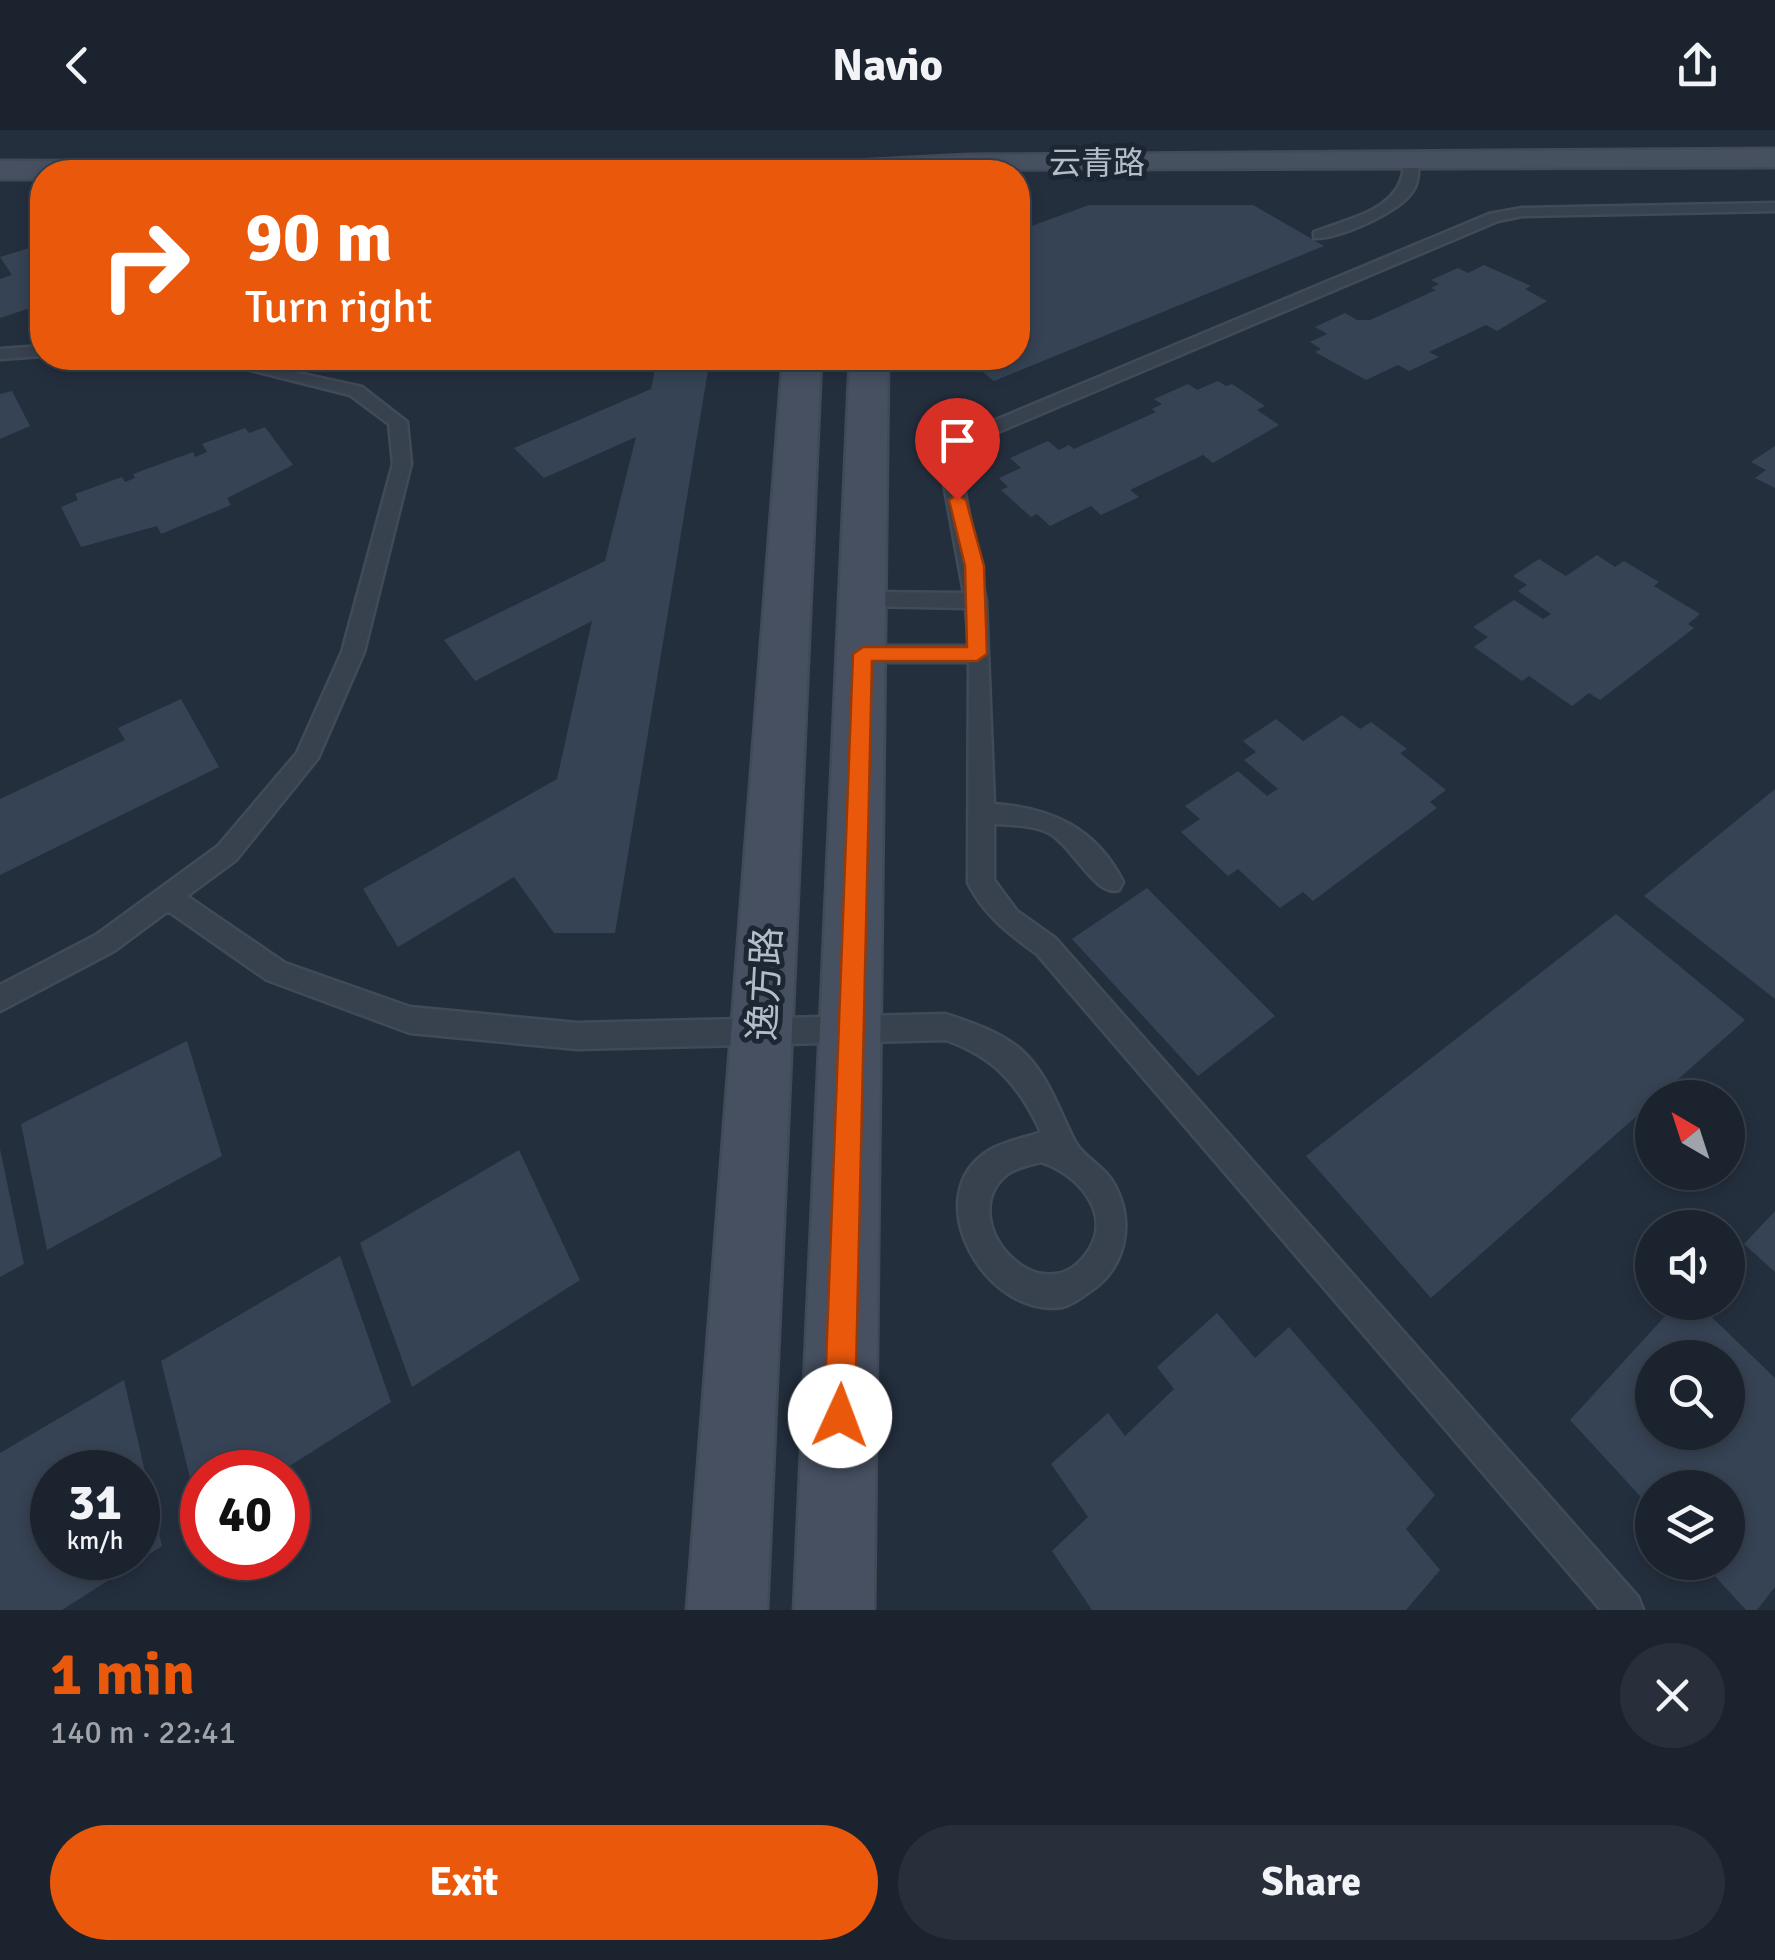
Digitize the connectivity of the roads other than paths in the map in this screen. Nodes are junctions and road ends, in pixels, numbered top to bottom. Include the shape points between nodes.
1 (1775, 144) edge
2 (0, 149) edge
3 (1775, 158) edge
4 (642, 160) edge
5 (972, 160) edge
6 (1411, 160) junction
7 (1030, 161) edge
8 (0, 170) edge
9 (30, 170) edge
10 (1775, 207) edge
11 (1320, 235) dead end
12 (30, 353) edge
13 (0, 354) edge
14 (262, 370) edge
15 (801, 370) edge
16 (869, 370) edge
17 (976, 600) junction
18 (864, 626) junction
19 (977, 654) junction
20 (982, 813) junction
21 (1110, 882) dead end
22 (168, 896) junction
23 (0, 999) edge
24 (851, 1026) junction
25 (762, 1032) junction
26 (1064, 1152) junction
27 (727, 1610) edge
28 (834, 1610) edge
29 (1625, 1610) edge

1 - 5 street, 云青路
2 - 4 street, 云青路
3 - 6 street, 云青路
6 - 7 street, 云青路
6 - 11 lane via 1410,191
8 - 9 street, 云青路
10 - 17 lane via 1494,217 973,436 954,450 949,467
12 - 13 lane
14 - 22 lane via 356,392 398,422 402,464 352,652 306,758 228,854
15 - 25 street, 逸方路
16 - 18 street
17 - 18 lane
17 - 19 lane
18 - 19 lane
18 - 24 street
19 - 20 lane
20 - 21 lane via 1042,816 1075,834
20 - 29 lane via 981,883 1008,919 1046,946
22 - 23 lane via 105,943
22 - 25 lane via 276,972 410,1020 578,1036
24 - 25 lane
24 - 26 lane via 946,1027 989,1040 1025,1070
24 - 28 street
25 - 27 street, 逸方路
26 - 26 lane via 1018,1150 998,1160 975,1195 977,1240 1005,1277 1026,1287 1049,1291 1090,1276 1112,1233 1101,1185

